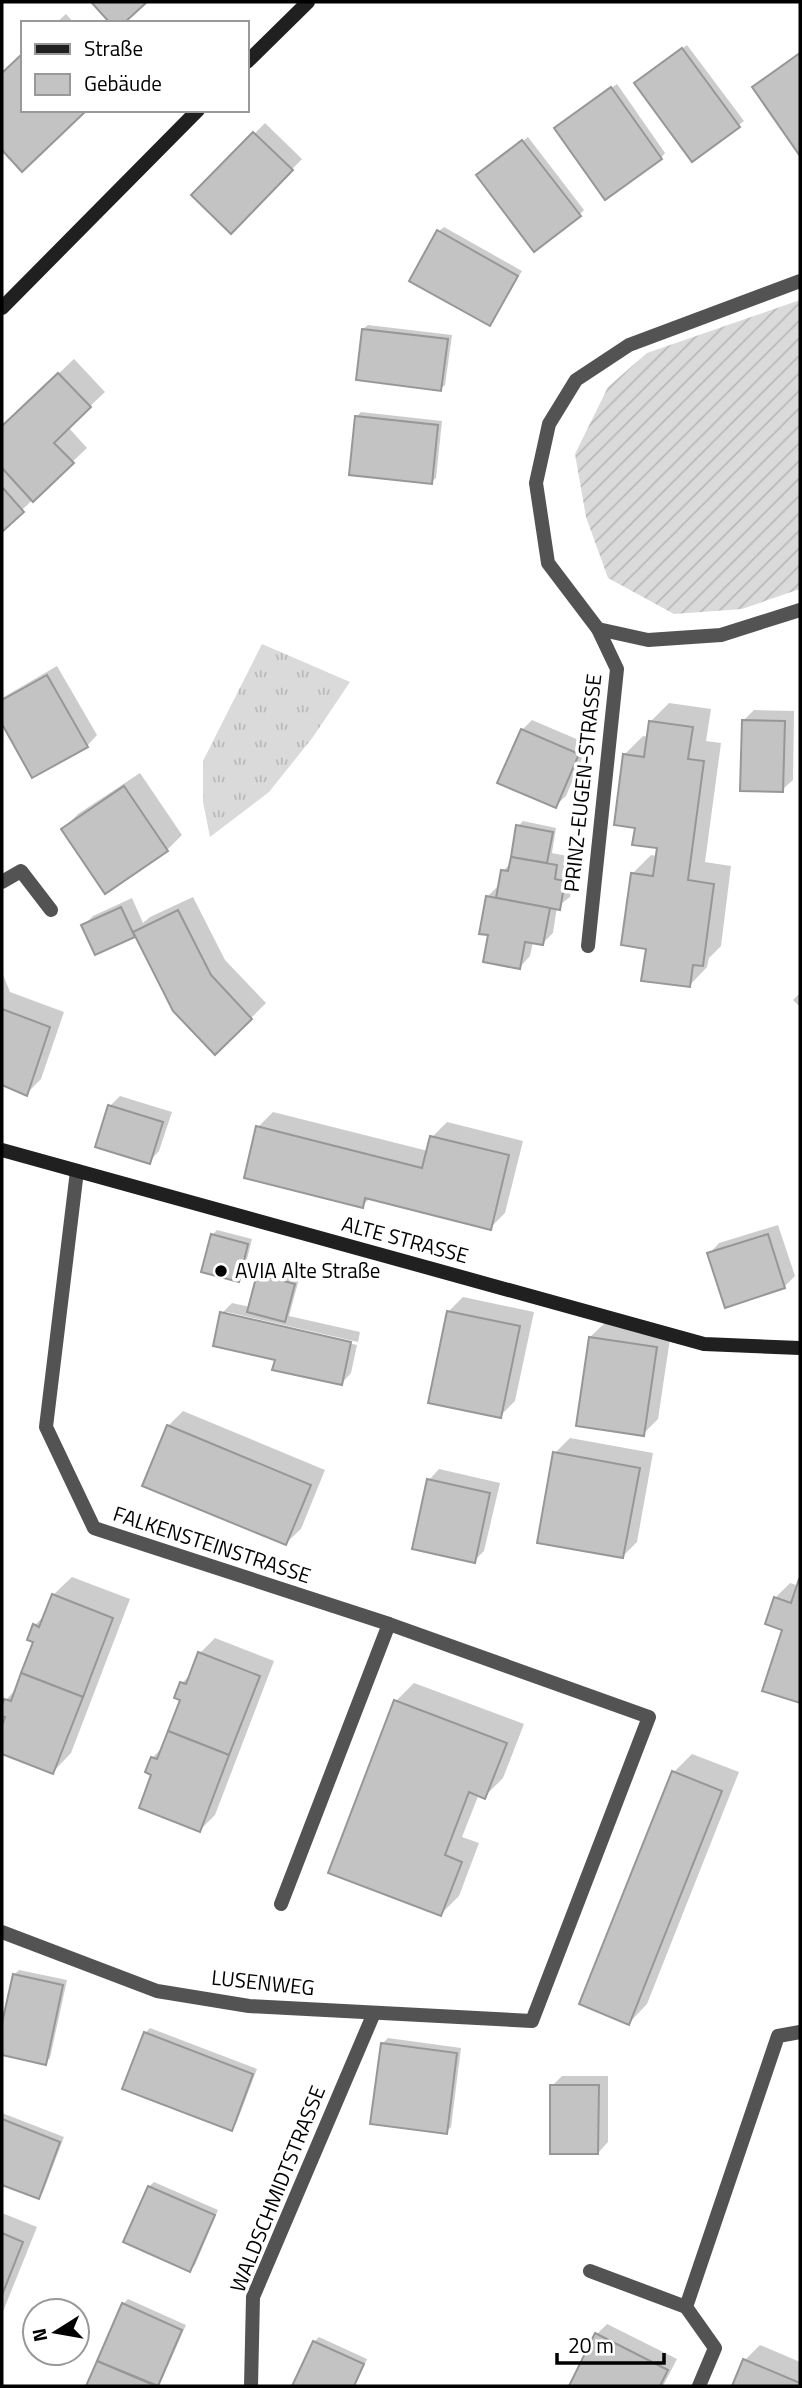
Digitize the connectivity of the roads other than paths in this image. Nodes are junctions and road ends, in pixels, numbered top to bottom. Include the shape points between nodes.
1 (308, 2) edge
2 (248, 61) edge
3 (196, 112) edge
4 (800, 281) edge
5 (2, 308) edge
6 (800, 610) edge
7 (598, 629) junction
8 (2, 881) edge
9 (51, 911) dead end
10 (588, 946) dead end
11 (2, 1150) edge
12 (77, 1171) junction
13 (800, 1348) edge
14 (389, 1624) junction
15 (281, 1904) dead end
16 (2, 1932) edge
17 (374, 2013) junction
18 (532, 2021) joint
19 (800, 2032) edge
20 (590, 2271) dead end
21 (686, 2307) junction
22 (251, 2386) edge
23 (699, 2386) edge

1 - 2 street
3 - 5 street
4 - 7 street, PRINZ-EUGEN-STRASSE via 629,345 576,380 549,424 536,483 548,564
6 - 7 street via 721,635 648,640
7 - 10 street, PRINZ-EUGEN-STRASSE via 618,669
8 - 9 street via 21,871
11 - 12 street, ALTE STRASSE
12 - 13 street, ALTE STRASSE via 704,1344
12 - 14 street, FALKENSTEINSTRASSE via 46,1427 94,1528
14 - 15 street
14 - 18 street, FALKENSTEINSTRASSE via 649,1717
16 - 17 street, LUSENWEG via 158,1991 249,2006
17 - 18 street, LUSENWEG
17 - 22 street, WALDSCHMIDTSTRASSE via 253,2297
19 - 21 street via 778,2036
20 - 21 street
21 - 23 street via 715,2348

